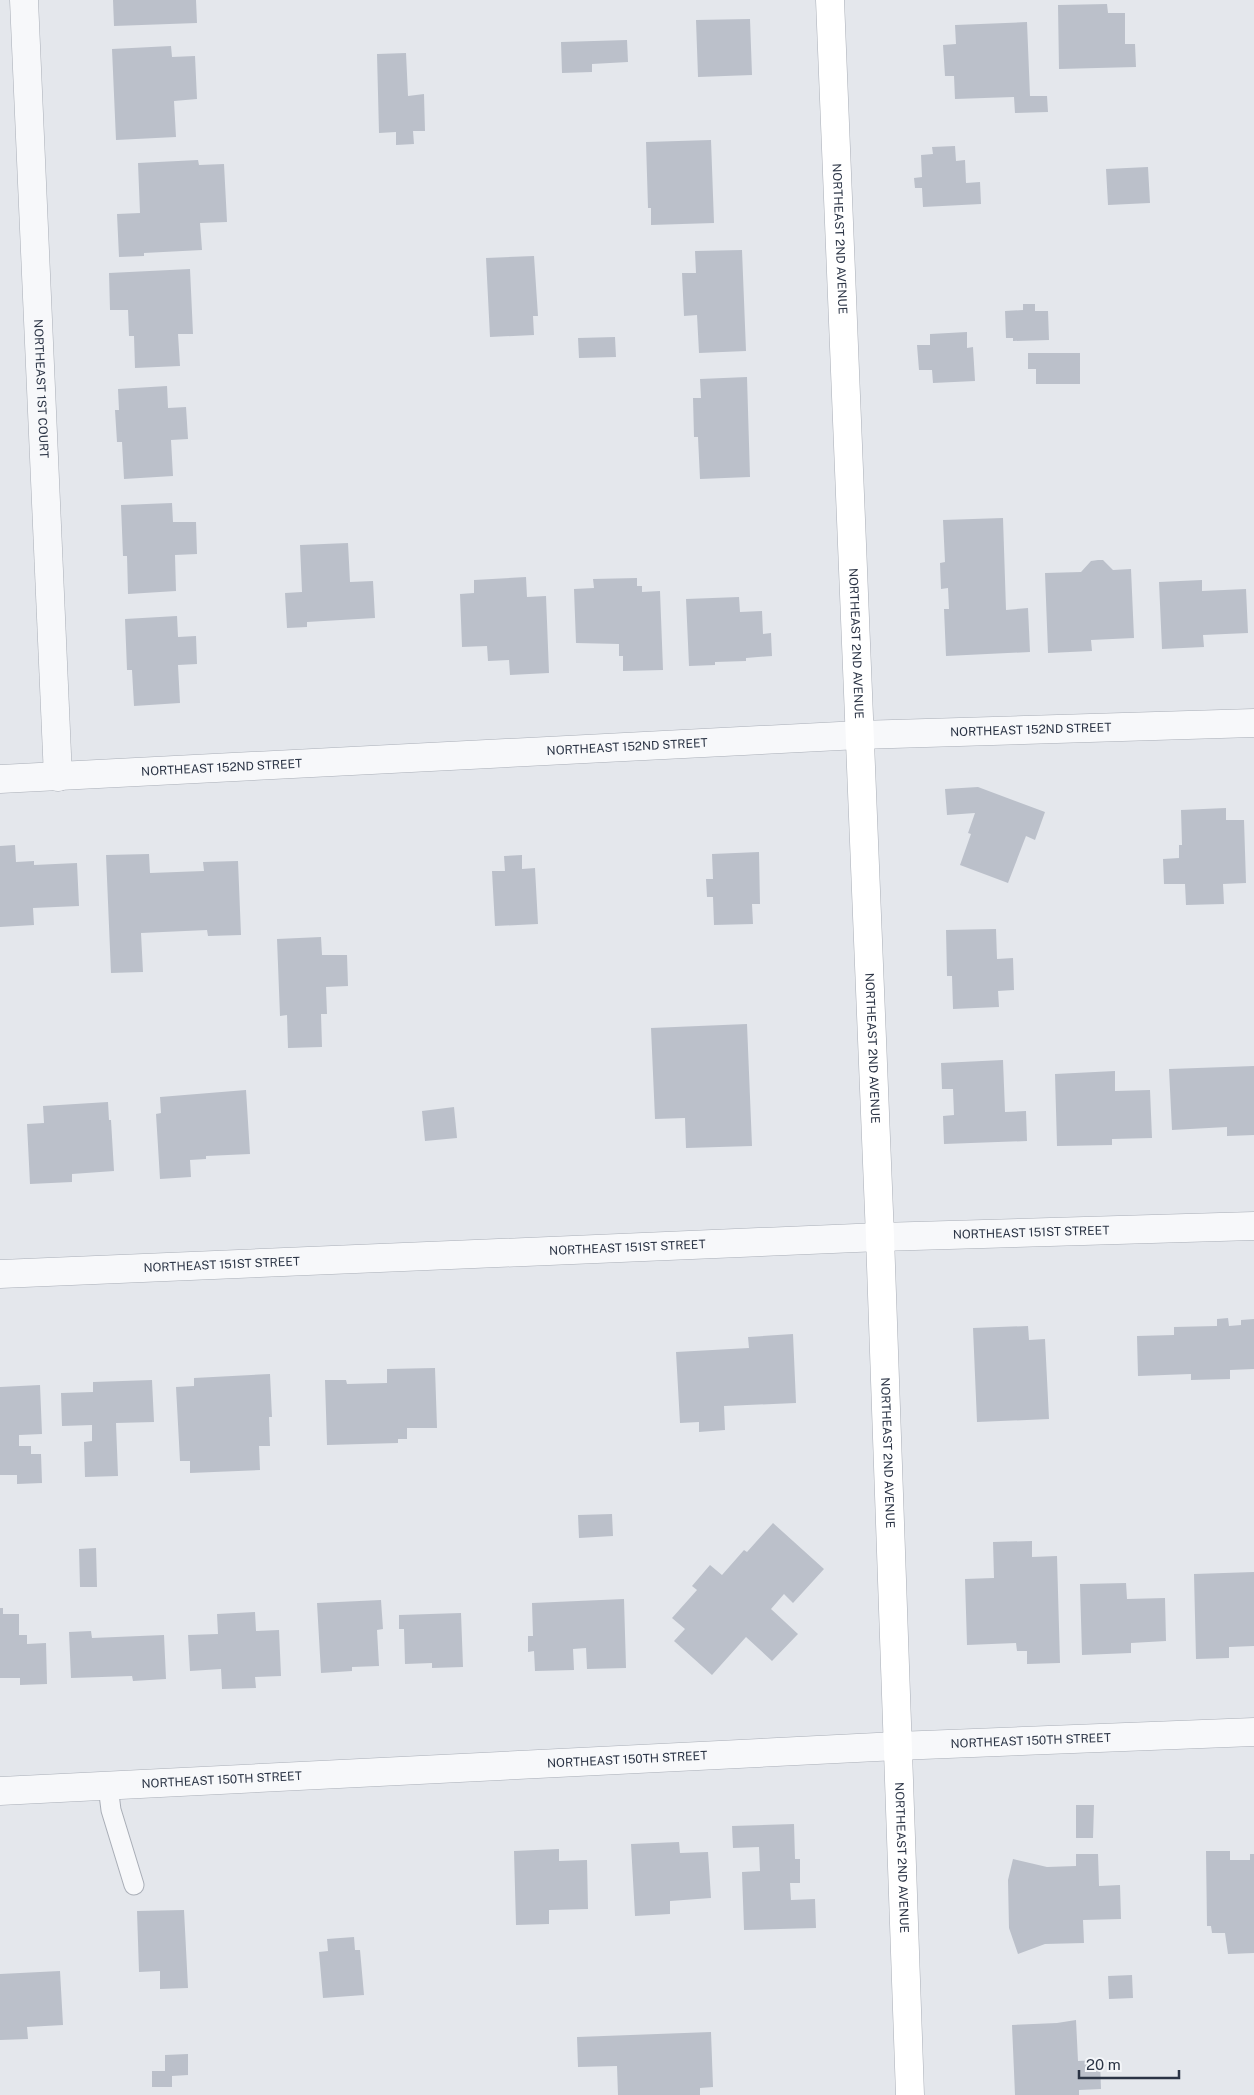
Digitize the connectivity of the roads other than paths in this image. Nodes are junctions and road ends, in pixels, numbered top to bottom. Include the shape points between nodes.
1 (24, 0) edge
2 (830, 0) edge
3 (1254, 723) edge
4 (859, 735) junction
5 (58, 777) junction
6 (0, 780) edge
7 (1254, 1226) edge
8 (880, 1237) junction
9 (0, 1274) edge
10 (1254, 1732) edge
11 (897, 1746) junction
12 (108, 1786) junction
13 (0, 1791) edge
14 (134, 1885) dead end
15 (910, 2095) edge

1 - 5 street, NORTHEAST 1ST COURT
2 - 4 street, NORTHEAST 2ND AVENUE
3 - 4 street, NORTHEAST 152ND STREET
4 - 5 street, NORTHEAST 152ND STREET
4 - 8 street, NORTHEAST 2ND AVENUE
5 - 6 street, NORTHEAST 152ND STREET
7 - 8 street, NORTHEAST 151ST STREET
8 - 9 street, NORTHEAST 151ST STREET
8 - 11 street, NORTHEAST 2ND AVENUE
10 - 11 street, NORTHEAST 150TH STREET
11 - 12 street, NORTHEAST 150TH STREET
11 - 15 street, NORTHEAST 2ND AVENUE
12 - 13 street, NORTHEAST 150TH STREET
12 - 14 lane via 111,1810

